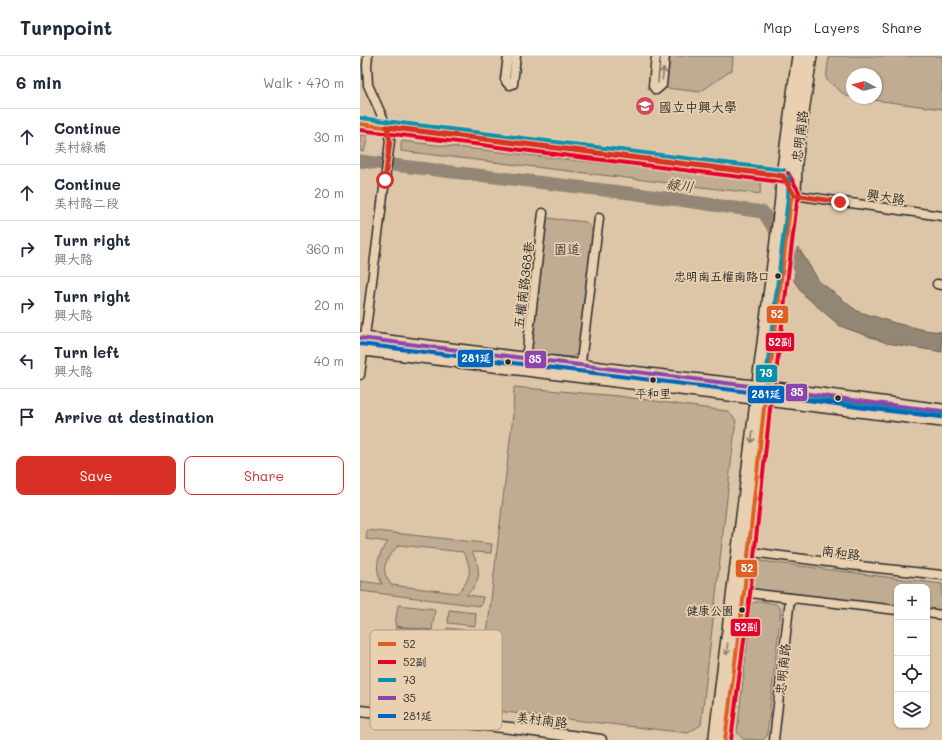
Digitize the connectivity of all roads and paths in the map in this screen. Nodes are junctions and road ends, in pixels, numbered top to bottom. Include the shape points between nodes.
1 (368, 56) edge
2 (508, 56) edge
3 (516, 56) edge
4 (656, 56) edge
5 (665, 56) edge
6 (793, 56) edge
7 (799, 56) edge
8 (810, 56) edge
9 (815, 56) edge
10 (360, 124) edge
11 (387, 127) junction
12 (783, 176) junction
13 (789, 198) junction
14 (543, 213) dead end
15 (942, 216) edge
16 (599, 218) dead end
17 (362, 343) edge
18 (526, 359) junction
19 (580, 371) junction
20 (360, 375) edge
21 (762, 393) junction
22 (942, 411) edge
23 (942, 420) edge
24 (743, 550) junction
25 (942, 575) edge
26 (739, 592) junction
27 (790, 598) junction
28 (894, 610) edge
29 (930, 613) edge
30 (942, 615) edge
31 (360, 711) edge
32 (370, 712) edge
33 (502, 728) edge
34 (601, 740) edge
35 (715, 740) edge
36 (725, 740) edge
37 (774, 740) edge

1 - 11 street via 368,85
2 - 3 street via 505,79 510,85 513,84
4 -> 5 street via 653,86 656,90 662,85
6 - 12 main road via 781,159
7 - 12 main road, 忠明南路
8 - 13 main road, 忠明南路
9 - 13 main road via 805,135
10 - 11 street
11 - 12 street
11 - 17 street via 389,151
12 - 13 main road, 忠明南路
13 - 15 street, 興大路
13 - 21 main road, 忠明南路 via 782,270
13 - 21 main road, 忠明南路 via 777,239
14 - 18 street, 五權南路368巷
16 - 19 street
17 - 18 main road
17 - 19 main road
17 - 20 street
18 - 19 main road
19 - 21 main road
21 - 22 main road
21 - 23 main road
21 - 24 main road, 忠明南路
24 - 25 street, 南和路
24 - 26 main road, 忠明南路
26 - 27 street
26 -> 35 main road, 忠明南路
26 - 36 main road, 忠明南路
27 - 28 street
27 - 37 street, 忠明南路
29 - 30 street
31 - 32 street, 美村南路
33 - 34 street, 美村南路

